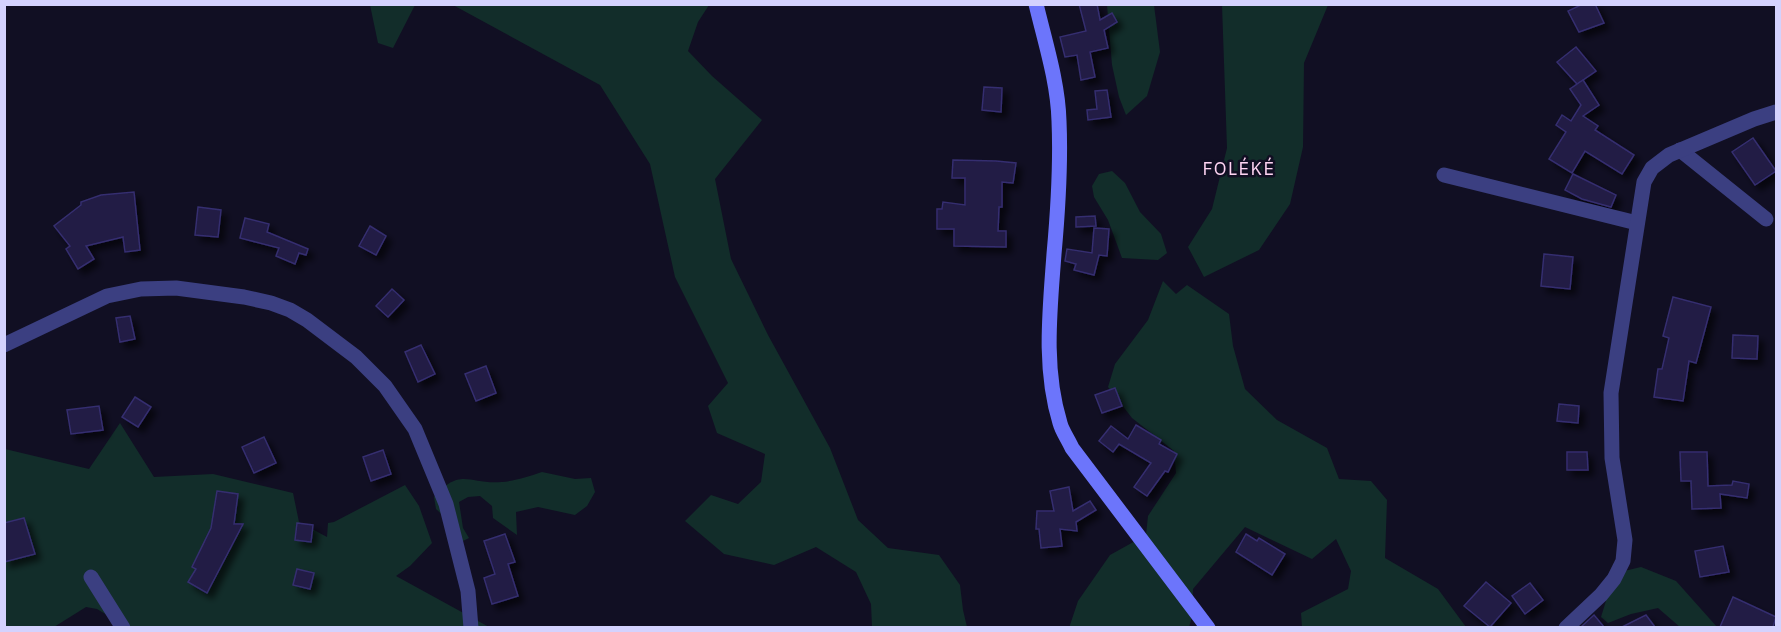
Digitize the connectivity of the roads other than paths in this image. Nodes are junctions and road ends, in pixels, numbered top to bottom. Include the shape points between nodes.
1 (1036, 4) edge
2 (1776, 112) edge
3 (1680, 150) junction
4 (1444, 175) dead end
5 (1766, 219) dead end
6 (1637, 222) junction
7 (4, 345) edge
8 (91, 577) dead end
9 (123, 627) edge
10 (471, 627) edge
11 (1208, 627) edge
12 (1566, 627) edge

1 - 11 street via 1059,121 1058,206 1049,332 1052,386 1060,425 1072,447
2 - 3 street
3 - 5 street
3 - 6 street via 1652,168 1644,182
4 - 6 street
6 - 12 street via 1611,393 1612,458 1625,540 1623,561 1601,595
7 - 10 street via 107,296 141,289 176,288 244,297 271,303 307,320 356,357 385,386 415,429 446,504 468,591
8 - 9 street

